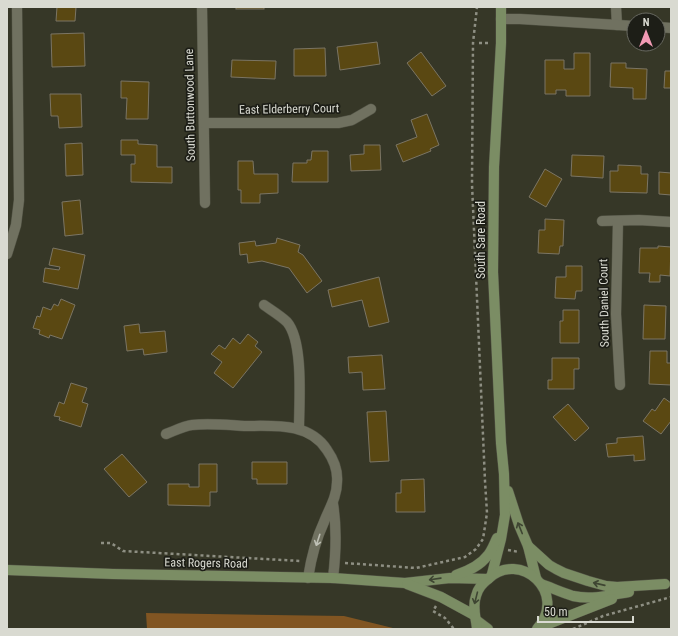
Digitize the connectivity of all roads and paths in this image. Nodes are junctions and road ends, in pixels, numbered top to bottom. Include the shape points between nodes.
1 (17, 7) edge
2 (202, 7) edge
3 (477, 7) edge
4 (501, 7) edge
5 (616, 7) edge
6 (501, 19) junction
7 (617, 26) junction
8 (626, 26) edge
9 (479, 43) dead end
10 (489, 43) dead end
11 (372, 109) dead end
12 (204, 123) junction
13 (205, 203) dead end
14 (602, 221) dead end
15 (618, 221) junction
16 (671, 222) edge
17 (7, 254) edge
18 (264, 305) dead end
19 (620, 385) dead end
20 (299, 429) junction
21 (166, 434) dead end
22 (504, 474) junction
23 (333, 504) junction
24 (504, 524) junction
25 (102, 543) dead end
26 (528, 546) junction
27 (301, 561) dead end
28 (346, 563) dead end
29 (7, 570) edge
30 (490, 576) junction
31 (308, 578) junction
32 (333, 578) junction
33 (450, 578) junction
34 (539, 581) junction
35 (405, 583) junction
36 (668, 584) edge
37 (639, 590) junction
38 (671, 597) edge
39 (433, 611) dead end
40 (476, 621) edge
41 (454, 629) edge
42 (488, 629) edge
43 (537, 629) edge
44 (573, 629) edge

1 - 17 street via 19,200 16,225
2 - 12 street, South Buttonwood Lane
3 - 28 path via 473,43 472,184 487,513 483,539 476,549 465,557 416,568
4 - 6 main road, South Sare Road
5 - 7 street
6 - 7 street
6 - 22 main road, South Sare Road via 493,225 500,443
7 - 8 street
9 - 10 path
11 - 12 street, East Elderberry Court via 352,120 338,123
12 - 13 street, South Buttonwood Lane
14 - 15 street
15 - 16 street
15 - 19 street, South Daniel Court via 616,314
18 - 20 street via 286,322 296,339
20 - 21 street via 281,426 191,425
20 - 23 street via 311,434 324,445 336,466 337,482
22 - 24 main road, South Sare Road
26 -> 22 main road, South Sare Road via 514,512
23 -> 31 street via 323,522
23 - 32 street via 336,522
24 - 30 main road, South Sare Road
24 - 33 main road via 483,562
25 - 27 path via 111,543 123,551
26 - 34 main road, South Sare Road
36 -> 26 main road via 617,587 592,583 549,565
29 - 31 main road, East Rogers Road
30 - 33 main road, East Rogers Road
30 - 34 main road, East Rogers Road via 512,569 523,571
30 -> 40 main road via 480,585 476,596
31 - 32 main road, East Rogers Road
32 - 35 main road, East Rogers Road
33 -> 35 main road, East Rogers Road
34 - 37 main road via 574,596 593,598
34 - 43 main road, South Sare Road via 546,592 548,602 544,621
35 - 40 main road, East Rogers Road via 443,598
36 - 37 main road
37 - 43 main road
38 - 44 path via 603,616
39 - 41 path via 445,618
40 - 42 main road, East Rogers Road

